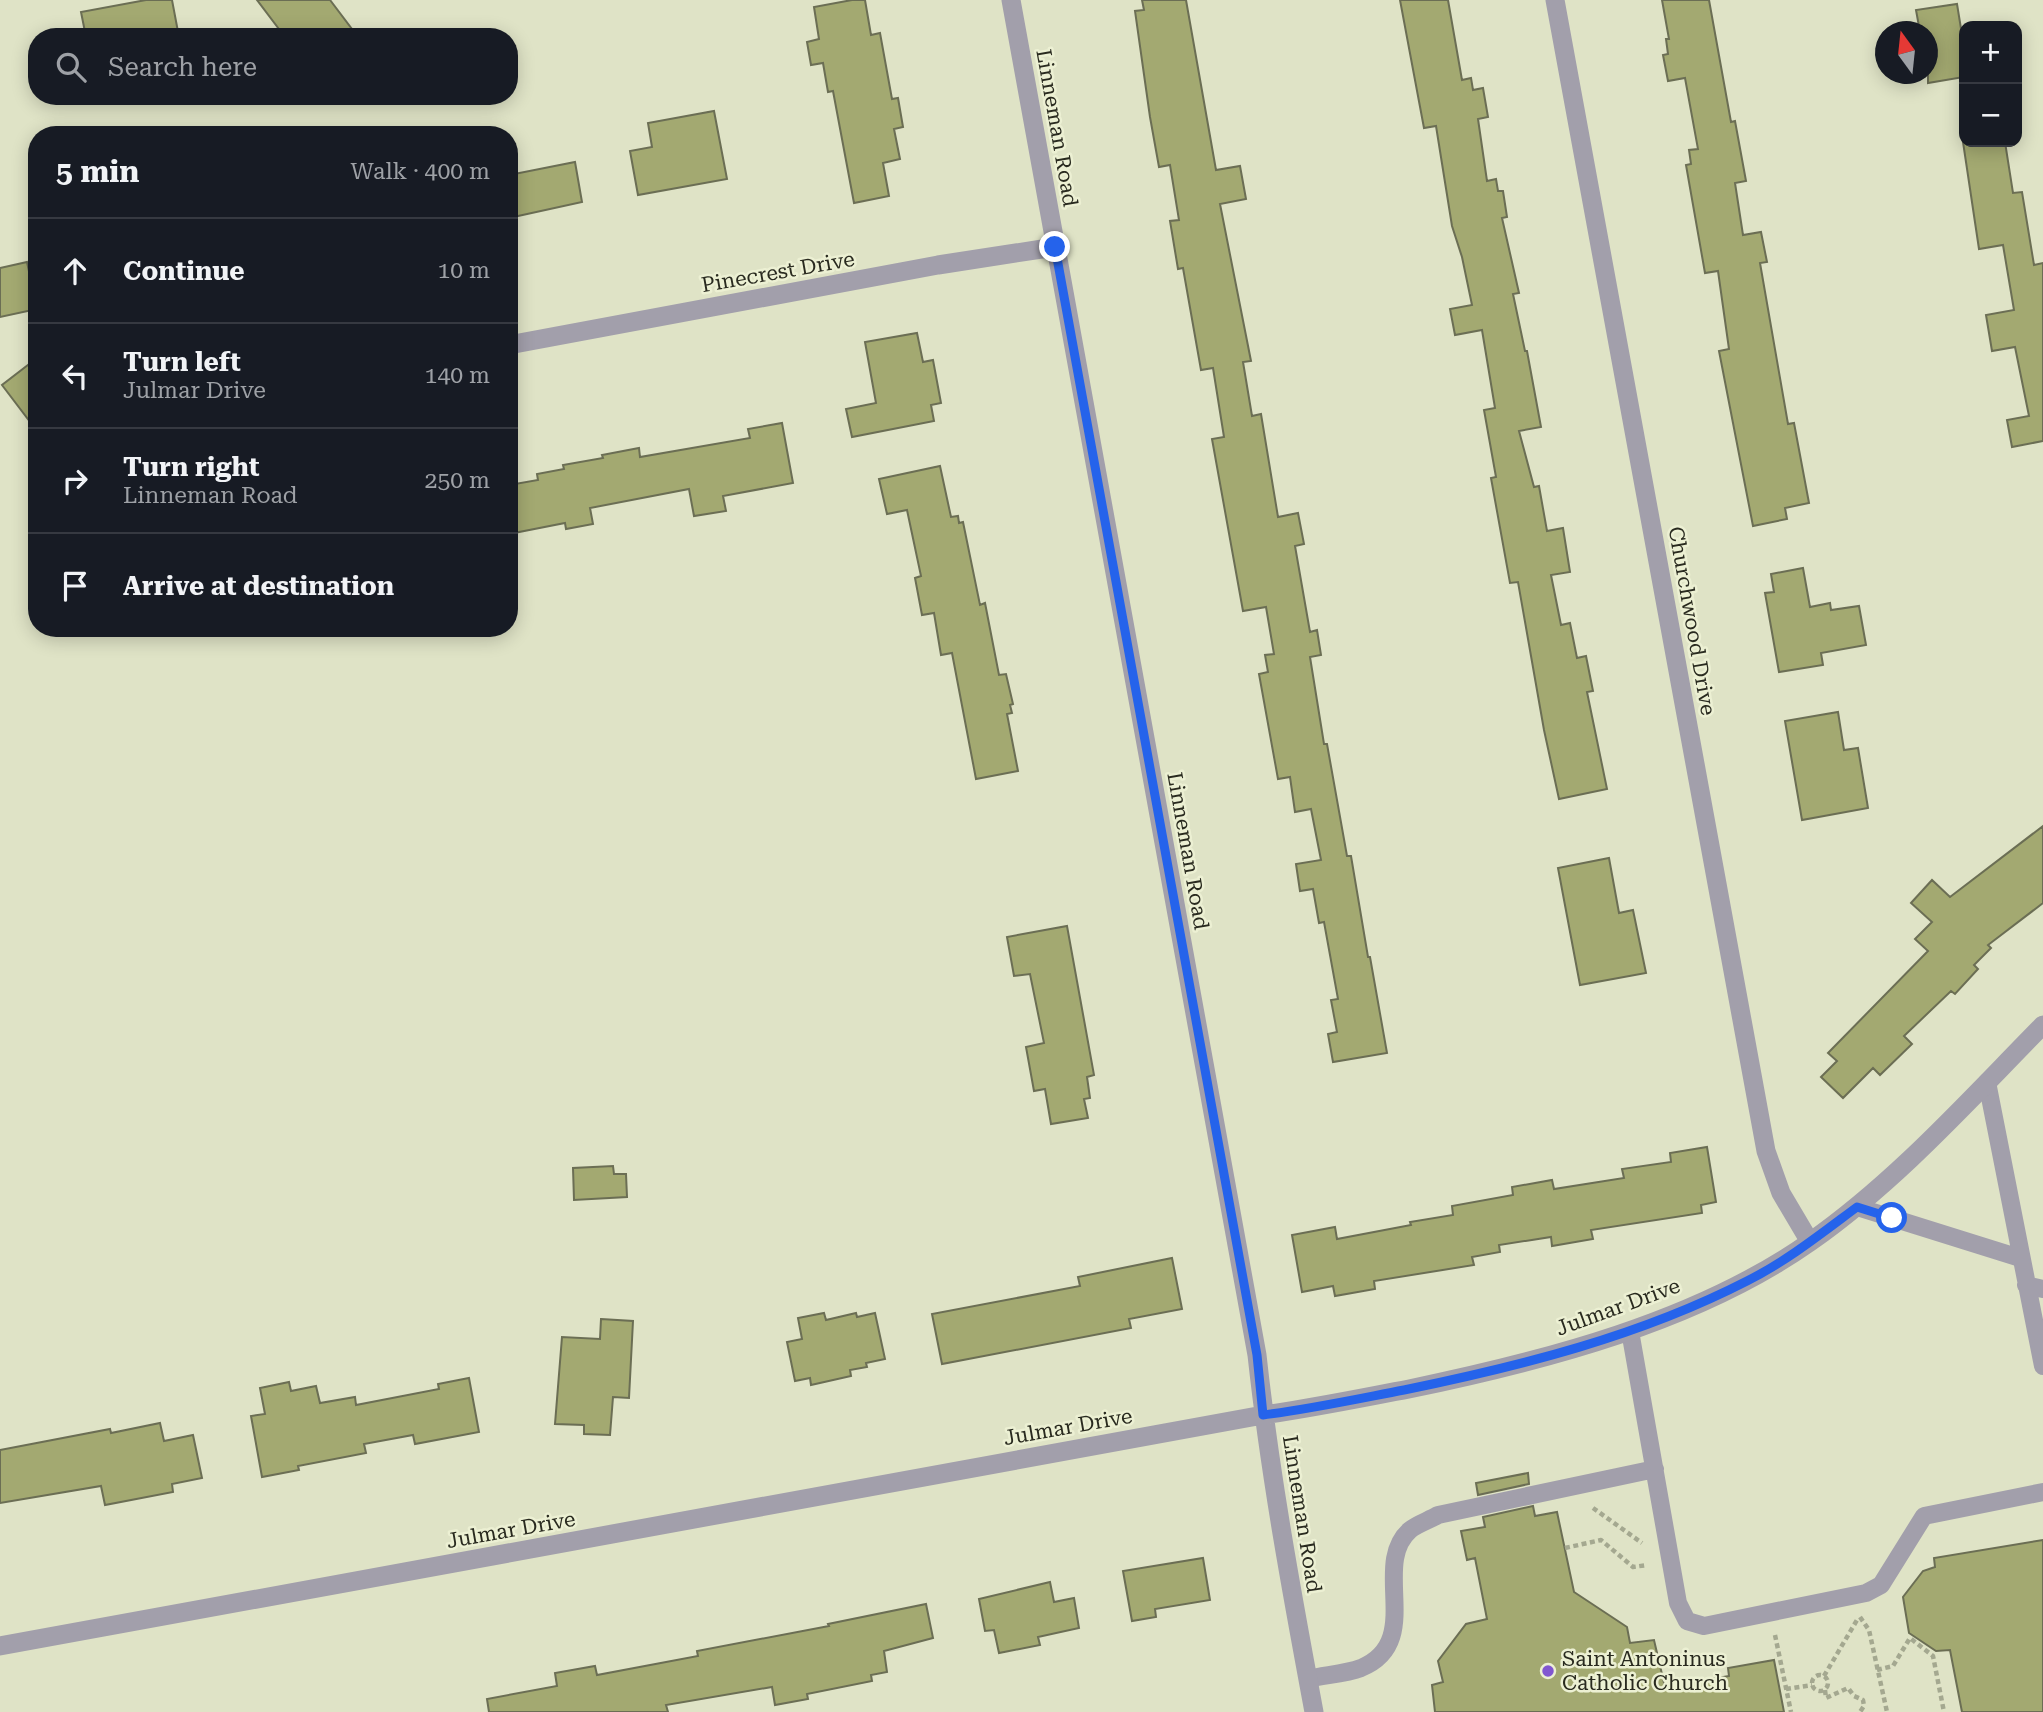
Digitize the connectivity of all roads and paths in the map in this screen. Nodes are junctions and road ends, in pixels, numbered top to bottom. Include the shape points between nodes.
1 (1011, 0) edge
2 (1555, 0) edge
3 (1055, 247) junction
4 (518, 343) edge
5 (2043, 1026) edge
6 (1987, 1082) junction
7 (1857, 1207) junction
8 (1810, 1242) junction
9 (2020, 1258) junction
10 (2034, 1287) edge
11 (1630, 1331) junction
12 (2043, 1366) edge
13 (1263, 1415) junction
14 (1655, 1469) junction
15 (2043, 1492) edge
16 (1584, 1502) dead end
17 (1646, 1546) dead end
18 (1565, 1548) dead end
19 (1650, 1564) dead end
20 (1774, 1631) dead end
21 (0, 1646) edge
22 (1877, 1670) junction
23 (1824, 1676) junction
24 (1308, 1679) junction
25 (1812, 1685) junction
26 (1786, 1689) junction
27 (1825, 1690) junction
28 (1314, 1712) edge
29 (1791, 1712) edge
30 (1860, 1712) edge
31 (1886, 1712) edge
32 (1944, 1712) edge

1 - 3 street, Linneman Road
2 - 8 street, Churchwood Drive via 1766,1151 1780,1193
3 - 4 street, Pinecrest Drive
3 - 13 street, Linneman Road via 1257,1355
5 - 6 street, Julmar Drive
6 - 7 street, Julmar Drive
6 - 9 lane
7 - 8 street, Julmar Drive
7 - 9 lane
8 - 11 street, Julmar Drive via 1746,1282
9 - 10 lane
10 - 12 lane
11 - 13 street, Julmar Drive via 1471,1376
11 - 14 lane
13 - 21 street, Julmar Drive
13 - 24 street, Linneman Road
14 - 15 lane via 1678,1603 1687,1621 1704,1626 1866,1593 1881,1585 1924,1516
14 - 24 lane via 1438,1515 1409,1531 1396,1552 1394,1632 1381,1656 1360,1668
16 - 17 path
18 - 19 path via 1601,1540 1633,1567
20 - 26 path
22 - 23 path via 1869,1630 1858,1613
22 - 31 path
22 - 32 path via 1893,1666 1910,1638 1933,1656
23 - 25 path via 1816,1676
23 - 27 path
24 - 28 street, Linneman Road
25 - 26 path
25 - 27 path
26 - 29 path
27 - 30 path via 1826,1698 1848,1688 1863,1700

